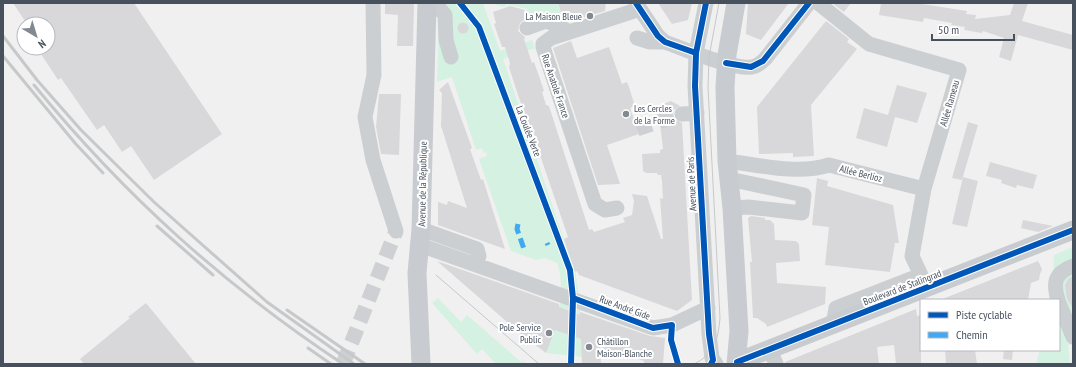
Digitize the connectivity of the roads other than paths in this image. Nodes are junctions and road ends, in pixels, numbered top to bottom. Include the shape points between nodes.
1 (373, 3) edge
2 (706, 3) edge
3 (736, 3) edge
4 (809, 3) edge
5 (818, 3) edge
6 (427, 5) edge
7 (638, 6) edge
8 (528, 28) dead end
9 (569, 32) junction
10 (637, 38) dead end
11 (665, 42) junction
12 (696, 53) junction
13 (451, 57) dead end
14 (726, 63) junction
15 (728, 170) junction
16 (924, 189) junction
17 (617, 208) dead end
18 (732, 208) junction
19 (1073, 230) edge
20 (396, 231) tunnel mouth
21 (420, 237) junction
22 (1073, 266) edge
23 (924, 282) junction
24 (1058, 299) edge
25 (1060, 306) edge
26 (708, 308) junction
27 (1073, 338) edge
28 (773, 357) edge
29 (422, 364) edge
30 (716, 364) edge
31 (735, 364) edge

1 - 20 street via 374,75 366,117 372,160
2 - 12 street, Avenue de Paris
3 - 14 main road
4 - 14 street via 763,61 751,67
5 - 16 street, Allée Rameau via 869,44 959,70
6 - 13 street via 439,8 445,14 446,40
6 - 21 main road, Avenue de la République
7 - 9 street, Rue Anatole France
7 - 11 street
8 - 9 street via 546,21
9 - 17 street, Rue Anatole France via 546,40 543,47 595,204 605,210
10 - 11 street via 650,42
11 - 12 street
12 - 14 street
12 - 26 street, Avenue de Paris via 689,114
14 - 15 main road
15 - 16 street, Allée Berlioz via 819,168 829,165
15 - 18 main road
15 - 18 street via 804,195 802,213 748,207
16 - 23 street, Allée Rameau via 912,256
18 - 31 main road via 740,331
19 - 23 main road, Boulevard de Stalingrad
21 - 26 street, Rue André Gide via 477,249 479,256 476,265 653,328 672,325
21 - 29 main road, Avenue de la République via 417,273
22 - 24 street via 1065,269 1055,281
23 - 28 main road, Boulevard de Stalingrad
25 - 27 street
26 - 30 street, Avenue de Paris via 711,352
28 - 31 main road, Boulevard de Stalingrad

